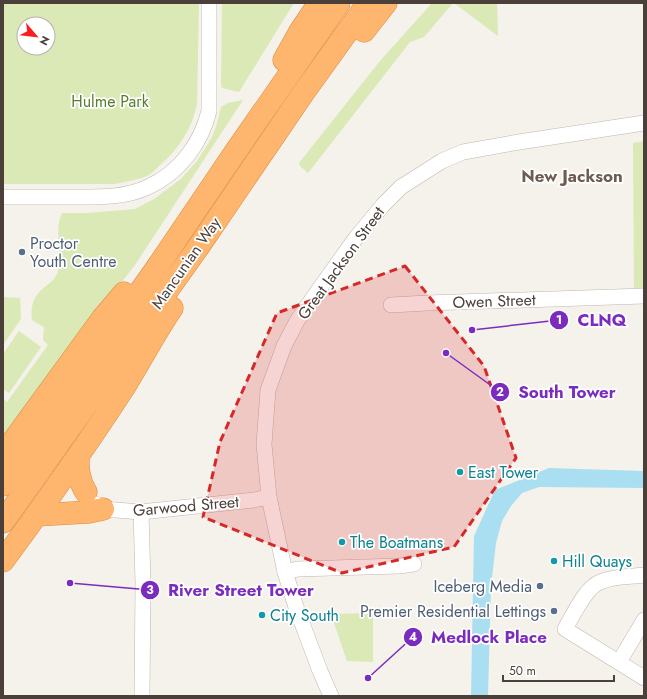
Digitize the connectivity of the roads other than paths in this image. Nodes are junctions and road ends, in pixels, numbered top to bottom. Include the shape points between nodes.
1 (209, 3) edge
2 (319, 3) edge
3 (339, 3) edge
4 (368, 3) edge
5 (386, 3) edge
6 (644, 123) edge
7 (238, 148) junction
8 (262, 153) junction
9 (3, 196) edge
10 (229, 201) junction
11 (201, 203) junction
12 (644, 296) edge
13 (391, 305) dead end
14 (3, 455) edge
15 (78, 457) junction
16 (3, 485) edge
17 (86, 492) joint
18 (268, 497) junction
19 (103, 509) junction
20 (141, 512) junction
21 (37, 515) junction
22 (3, 522) edge
23 (4, 560) edge
24 (414, 564) dead end
25 (285, 572) junction
26 (644, 575) edge
27 (644, 620) edge
28 (618, 662) junction
29 (644, 678) edge
30 (142, 696) edge
31 (331, 696) edge

1 - 9 street via 209,111 196,145 177,167 148,188 122,195
2 - 7 highway via 299,33
3 - 7 highway, Mancunian Way
4 - 8 highway, Mancunian Way
5 - 8 highway via 315,96
6 - 18 street, Great Jackson Street via 463,152 442,161 401,187 355,239 315,295 284,346 268,390 264,444
7 - 11 highway, Mancunian Way
8 - 10 highway, Mancunian Way
10 - 15 highway via 204,259
10 - 22 highway, Mancunian Way
11 - 14 highway via 102,319
11 - 16 highway, Mancunian Way
12 - 13 street, Owen Street
15 - 17 highway via 78,475
15 - 21 highway
17 - 19 street via 93,502
18 - 20 street, Garwood Street
18 - 25 street, Great Jackson Street
19 - 20 street, Garwood Street
19 - 21 highway
20 - 30 street
21 - 23 highway
24 - 25 street via 298,569
25 - 31 street, Great Jackson Street
26 - 28 street via 599,582 590,588 565,629
27 - 28 street
28 - 29 street

